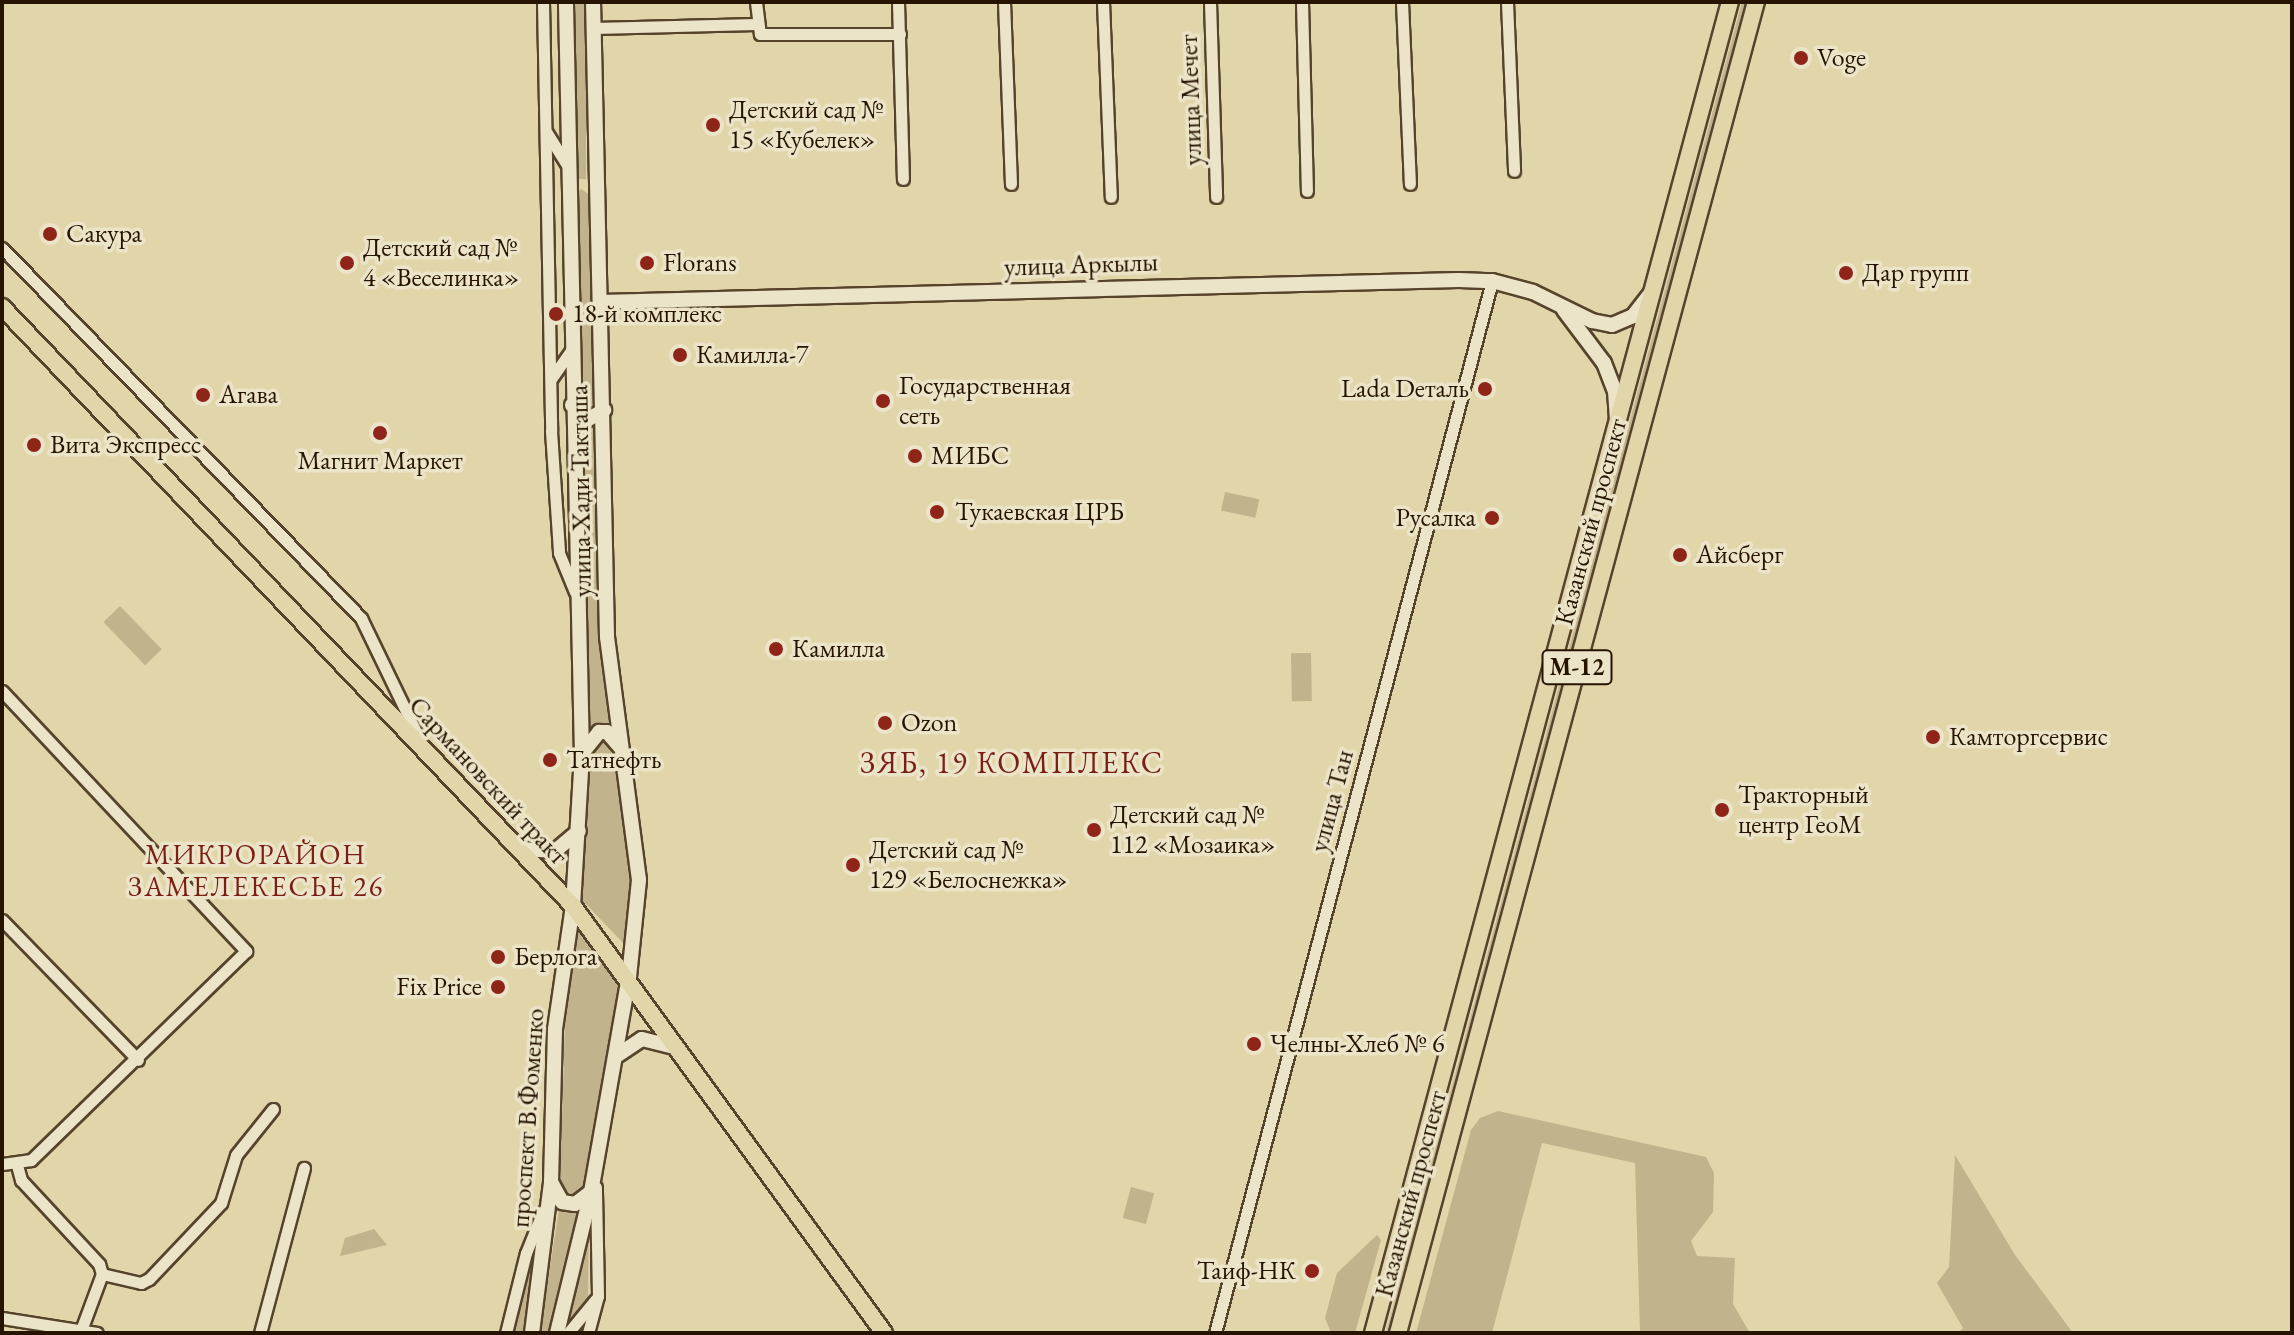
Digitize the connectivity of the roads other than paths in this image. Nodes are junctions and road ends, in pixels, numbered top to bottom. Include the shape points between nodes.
1 (543, 2) edge
2 (566, 2) edge
3 (593, 2) edge
4 (756, 2) edge
5 (898, 2) edge
6 (1004, 2) edge
7 (1103, 2) edge
8 (1210, 2) edge
9 (1302, 2) edge
10 (1402, 2) edge
11 (1507, 2) edge
12 (1730, 2) edge
13 (1756, 2) edge
14 (594, 28) junction
15 (758, 29) junction
16 (900, 34) junction
17 (547, 133) junction
18 (568, 166) junction
19 (1514, 171) dead end
20 (903, 179) dead end
21 (1011, 184) dead end
22 (1410, 184) dead end
23 (1307, 191) dead end
24 (598, 192) junction
25 (569, 193) junction
26 (1111, 197) dead end
27 (1216, 197) dead end
28 (2, 248) edge
29 (1492, 281) junction
30 (1651, 293) junction
31 (601, 302) junction
32 (1559, 304) junction
33 (2, 307) edge
34 (571, 350) junction
35 (551, 379) junction
36 (572, 405) junction
37 (604, 410) junction
38 (1617, 428) junction
39 (575, 592) junction
40 (2, 691) edge
41 (424, 747) junction
42 (623, 751) junction
43 (582, 756) junction
44 (579, 830) junction
45 (519, 849) junction
46 (573, 906) junction
47 (2, 920) edge
48 (629, 977) junction
49 (680, 1050) junction
50 (615, 1057) junction
51 (138, 1060) junction
52 (273, 1109) dead end
53 (2, 1164) edge
54 (17, 1165) junction
55 (595, 1165) junction
56 (304, 1168) dead end
57 (551, 1182) junction
58 (591, 1192) junction
59 (548, 1199) junction
60 (102, 1274) junction
61 (598, 1296) junction
62 (2, 1318) edge
63 (82, 1331) edge
64 (97, 1333) edge
65 (260, 1333) edge
66 (506, 1333) edge
67 (532, 1333) edge
68 (557, 1333) edge
69 (568, 1333) edge
70 (588, 1333) edge
71 (884, 1333) edge
72 (1215, 1333) edge
73 (1373, 1333) edge
74 (1398, 1333) edge

1 - 17 street
2 - 18 main road, улица Хади Такташа
3 - 14 main road, улица Хади Такташа
4 - 15 street
5 - 16 street
6 - 21 street
7 - 26 street
8 - 27 street, улица Мечет
9 - 23 street
10 - 22 street
11 - 19 street
12 - 30 main road, Казанский проспект / М-12
13 - 74 main road, Казанский проспект / М-12
14 - 15 street
14 - 24 main road, улица Хади Такташа
15 - 16 street
16 - 20 street
17 - 18 street
17 - 35 street
18 - 25 main road, улица Хади Такташа
24 - 25 main road via 583,183
24 - 31 main road, улица Хади Такташа
25 - 34 main road, улица Хади Такташа
28 - 41 street via 361,618
29 - 31 main road, улица Аркылы
29 - 32 main road, улица Аркылы
29 - 72 street, улица Тан
30 - 32 main road, улица Аркылы via 1633,316 1612,325
30 - 38 main road, Казанский проспект / М-12
31 - 37 main road, улица Хади Такташа
32 - 38 main road via 1604,363 1615,391
33 - 41 main road, Сармановский тракт
34 - 35 street
34 - 36 main road, улица Хади Такташа
35 - 39 street via 559,553
36 - 37 main road via 587,420
36 - 39 main road, улица Хади Такташа
37 - 42 main road, улица Хади Такташа via 607,637
38 - 73 main road, Казанский проспект / М-12
39 - 43 main road, улица Хади Такташа
40 - 51 street via 246,951
41 - 45 main road, Сармановский тракт
42 - 43 main road via 613,737 599,732
42 - 48 main road, улица Хади Такташа via 639,880
43 - 44 main road, улица Хади Такташа
44 - 45 main road via 555,851
44 - 46 main road, улица Хади Такташа
45 - 46 main road, Сармановский тракт
46 - 48 main road, Сармановский тракт
46 - 57 main road, проспект В.Фоменко via 555,1029
47 - 51 street
48 - 49 main road, Сармановский тракт
48 - 50 main road
49 - 50 main road via 661,1040 642,1039
49 - 71 main road, Сармановский тракт
50 - 55 main road
51 - 54 street via 31,1160
52 - 60 street via 236,1155 221,1203 149,1279 141,1283
53 - 54 street
54 - 60 street via 21,1180 99,1264
55 - 58 main road
55 - 61 street
56 - 65 street
57 - 58 main road via 555,1195 569,1204
57 - 59 main road, проспект В.Фоменко
58 - 68 main road
59 - 66 street via 526,1253
59 - 67 main road, проспект В.Фоменко
60 - 63 street
61 - 69 street
61 - 70 street
62 - 63 street
63 - 64 street

